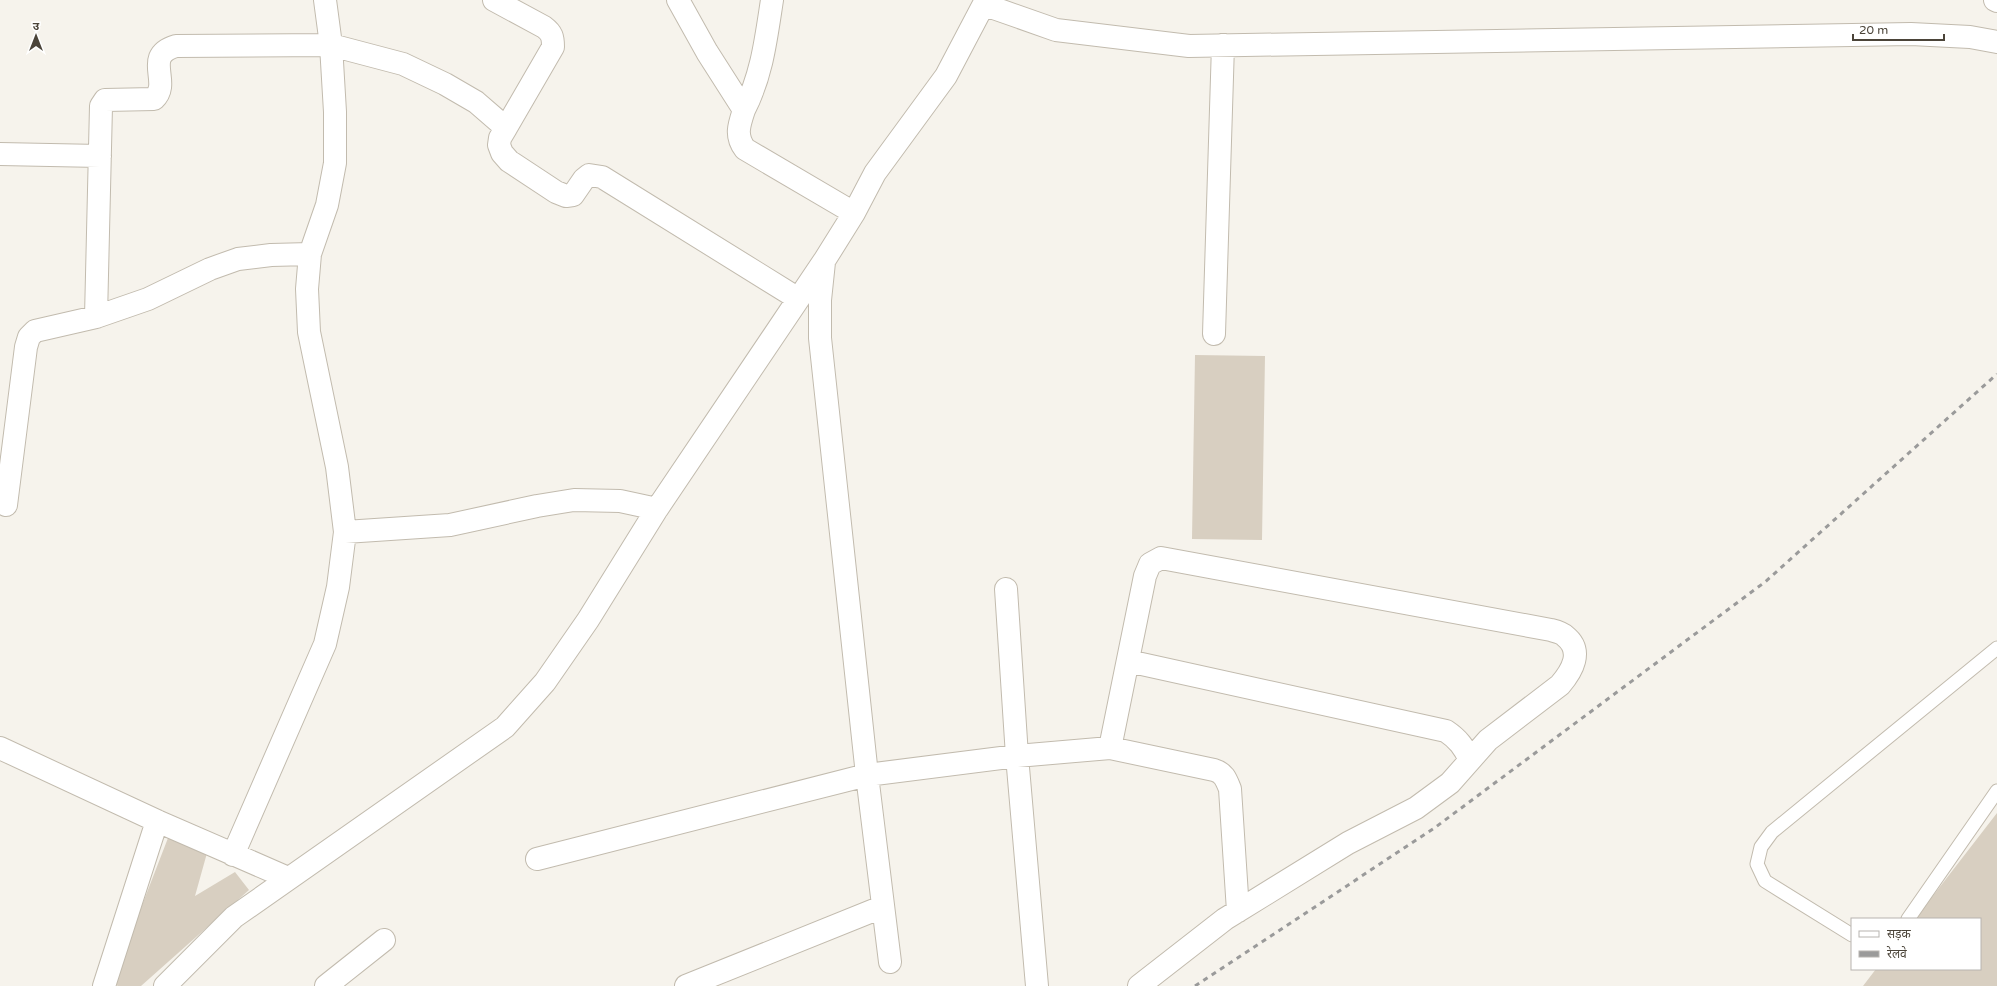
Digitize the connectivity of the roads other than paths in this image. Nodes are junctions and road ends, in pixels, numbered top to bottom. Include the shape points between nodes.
1 (325, 0) edge
2 (494, 0) edge
3 (678, 0) edge
4 (772, 0) edge
5 (985, 3) edge
6 (1997, 42) edge
7 (331, 45) junction
8 (1223, 45) junction
9 (744, 110) junction
10 (506, 128) junction
11 (0, 154) edge
12 (100, 156) junction
13 (854, 213) junction
14 (310, 254) junction
15 (824, 260) junction
16 (797, 298) junction
17 (96, 317) junction
18 (1214, 334) dead end
19 (6, 505) dead end
20 (657, 509) junction
21 (345, 532) junction
22 (1006, 589) dead end
23 (1997, 648) edge
24 (1128, 661) junction
25 (0, 748) edge
26 (1110, 748) junction
27 (1017, 756) junction
28 (1470, 760) junction
29 (867, 775) junction
30 (1997, 791) edge
31 (157, 821) junction
32 (234, 855) junction
33 (537, 859) dead end
34 (288, 878) junction
35 (882, 908) junction
36 (1238, 911) junction
37 (1909, 918) edge
38 (1851, 934) edge
39 (384, 940) dead end
40 (890, 962) dead end
41 (104, 986) edge
42 (165, 986) edge
43 (326, 986) edge
44 (686, 986) edge
45 (1037, 986) edge
46 (1139, 986) edge

1 - 7 street
2 - 10 street via 544,27 553,38 553,47
3 - 9 street
4 - 9 street via 761,68 755,90
5 - 8 street via 1056,30 1189,46
5 - 13 street via 946,76 875,173
6 - 8 street via 1970,37 1911,34
7 - 10 street via 403,64 476,102
7 - 12 street via 176,46 165,49 158,65 158,94 154,99 105,100 101,106
7 - 14 street via 335,163 327,205
8 - 18 street
9 - 13 street via 738,135 745,149
10 - 16 street via 500,138 502,153 509,161 556,192 566,196 573,194 589,175 602,177
11 - 12 street
12 - 17 street
13 - 15 street
14 - 17 street via 238,259 210,269 148,299
14 - 21 street via 307,289 309,332 338,467
15 - 16 street
15 - 29 street via 820,338
16 - 20 street
17 - 19 street via 35,330 29,337
20 - 21 street via 620,501 574,500 450,525
20 - 34 street via 588,620 545,682 505,727
21 - 32 street via 338,586 325,644
22 - 27 street
23 - 38 lane via 1772,832 1761,847 1757,864 1765,881
24 - 26 street
24 - 28 street via 1446,731 1460,743
24 - 28 street via 1145,576 1150,564 1161,558 1551,630 1565,635 1573,646 1575,661 1570,674 1560,685 1488,740
25 - 31 street
26 - 27 street
26 - 36 street via 1221,772 1230,788
27 - 29 street
27 - 45 street
28 - 36 street via 1450,783 1416,808 1348,843
29 - 33 street
29 - 35 street
30 - 37 lane
31 - 32 street
31 - 41 street
32 - 34 street
34 - 42 street via 234,916
35 - 40 street
35 - 44 street
36 - 46 street via 1225,918
39 - 43 street

